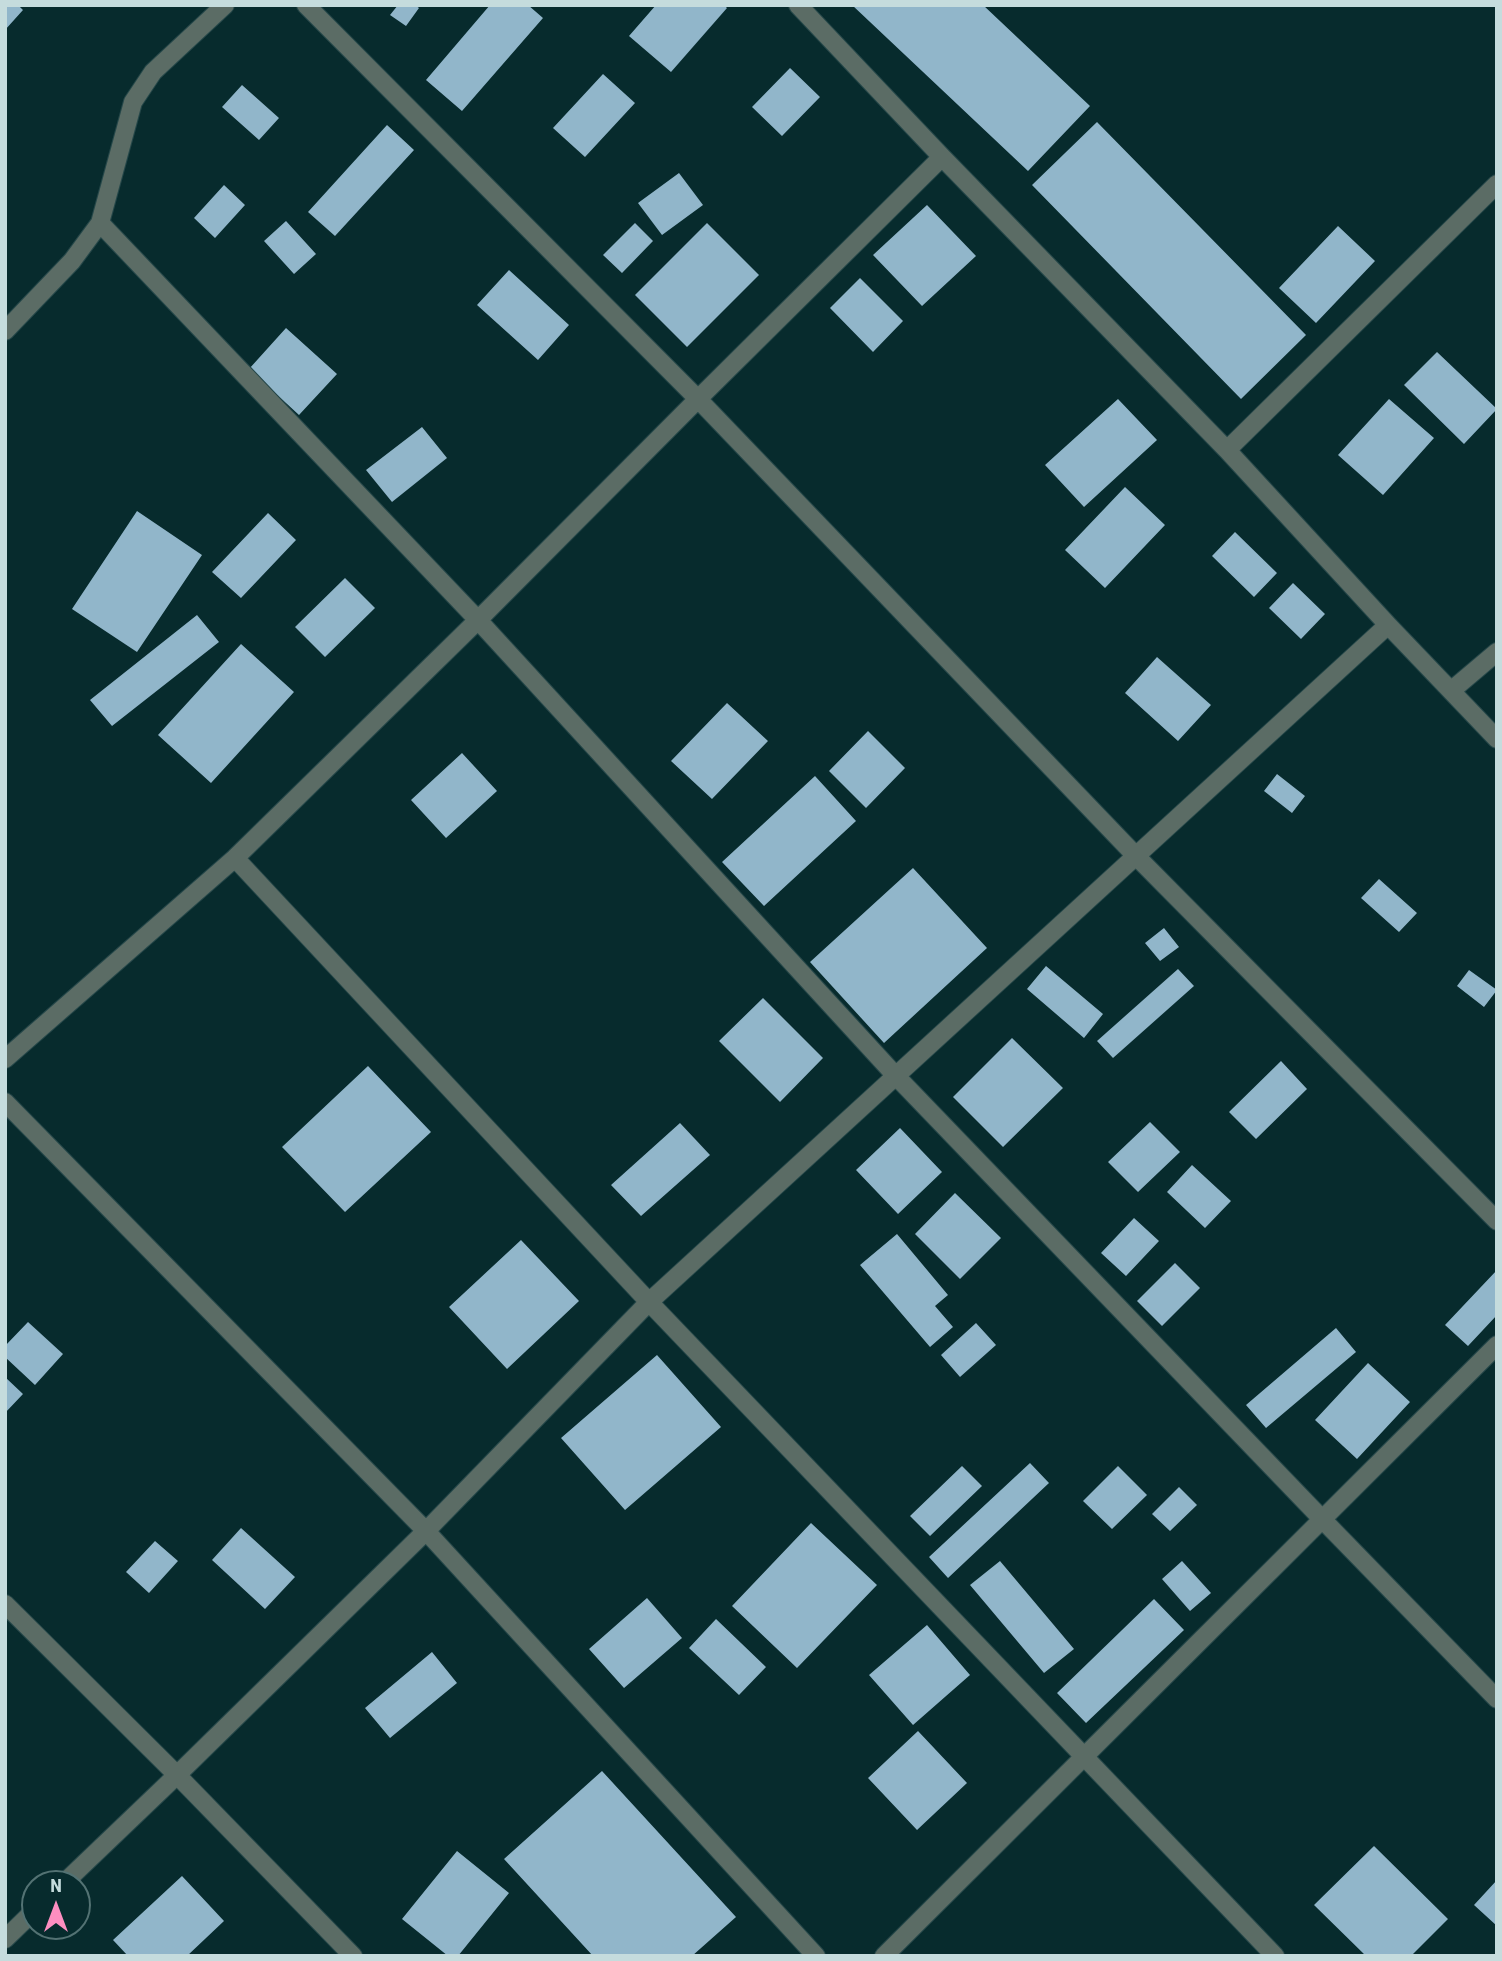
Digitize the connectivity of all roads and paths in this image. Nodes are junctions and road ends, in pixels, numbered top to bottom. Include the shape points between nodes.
1 (225, 5) edge
2 (306, 5) edge
3 (798, 5) edge
4 (942, 157) junction
5 (1497, 184) edge
6 (100, 223) junction
7 (5, 331) edge
8 (698, 398) junction
9 (1227, 450) junction
10 (478, 620) junction
11 (1388, 625) junction
12 (1497, 652) edge
13 (1452, 690) junction
14 (1497, 739) edge
15 (1136, 856) junction
16 (235, 858) junction
17 (5, 1059) edge
18 (895, 1075) junction
19 (5, 1102) edge
20 (1497, 1222) edge
21 (649, 1302) junction
22 (1497, 1345) edge
23 (1322, 1520) junction
24 (426, 1531) junction
25 (5, 1604) edge
26 (1497, 1699) edge
27 (1084, 1756) junction
28 (177, 1775) junction
29 (78, 1870) edge
30 (21, 1924) edge
31 (5, 1939) edge
32 (353, 1956) edge
33 (816, 1956) edge
34 (884, 1956) edge
35 (1275, 1956) edge

1 - 6 street via 153,72 134,102
2 - 8 street
3 - 4 street
4 - 8 street
4 - 9 street
5 - 9 street
6 - 7 street via 72,261
6 - 10 street
8 - 10 street
8 - 15 street
9 - 11 street
10 - 16 street
10 - 18 street
11 - 13 street
11 - 15 street
12 - 13 street
13 - 14 street
15 - 18 street
15 - 20 street
16 - 17 street
16 - 21 street
18 - 21 street
18 - 23 street
19 - 24 street
21 - 24 street
21 - 27 street
22 - 23 street
23 - 26 street
23 - 27 street
24 - 28 street
24 - 33 street
25 - 28 street
27 - 34 street
27 - 35 street
28 - 29 street
28 - 32 street
30 - 31 street

